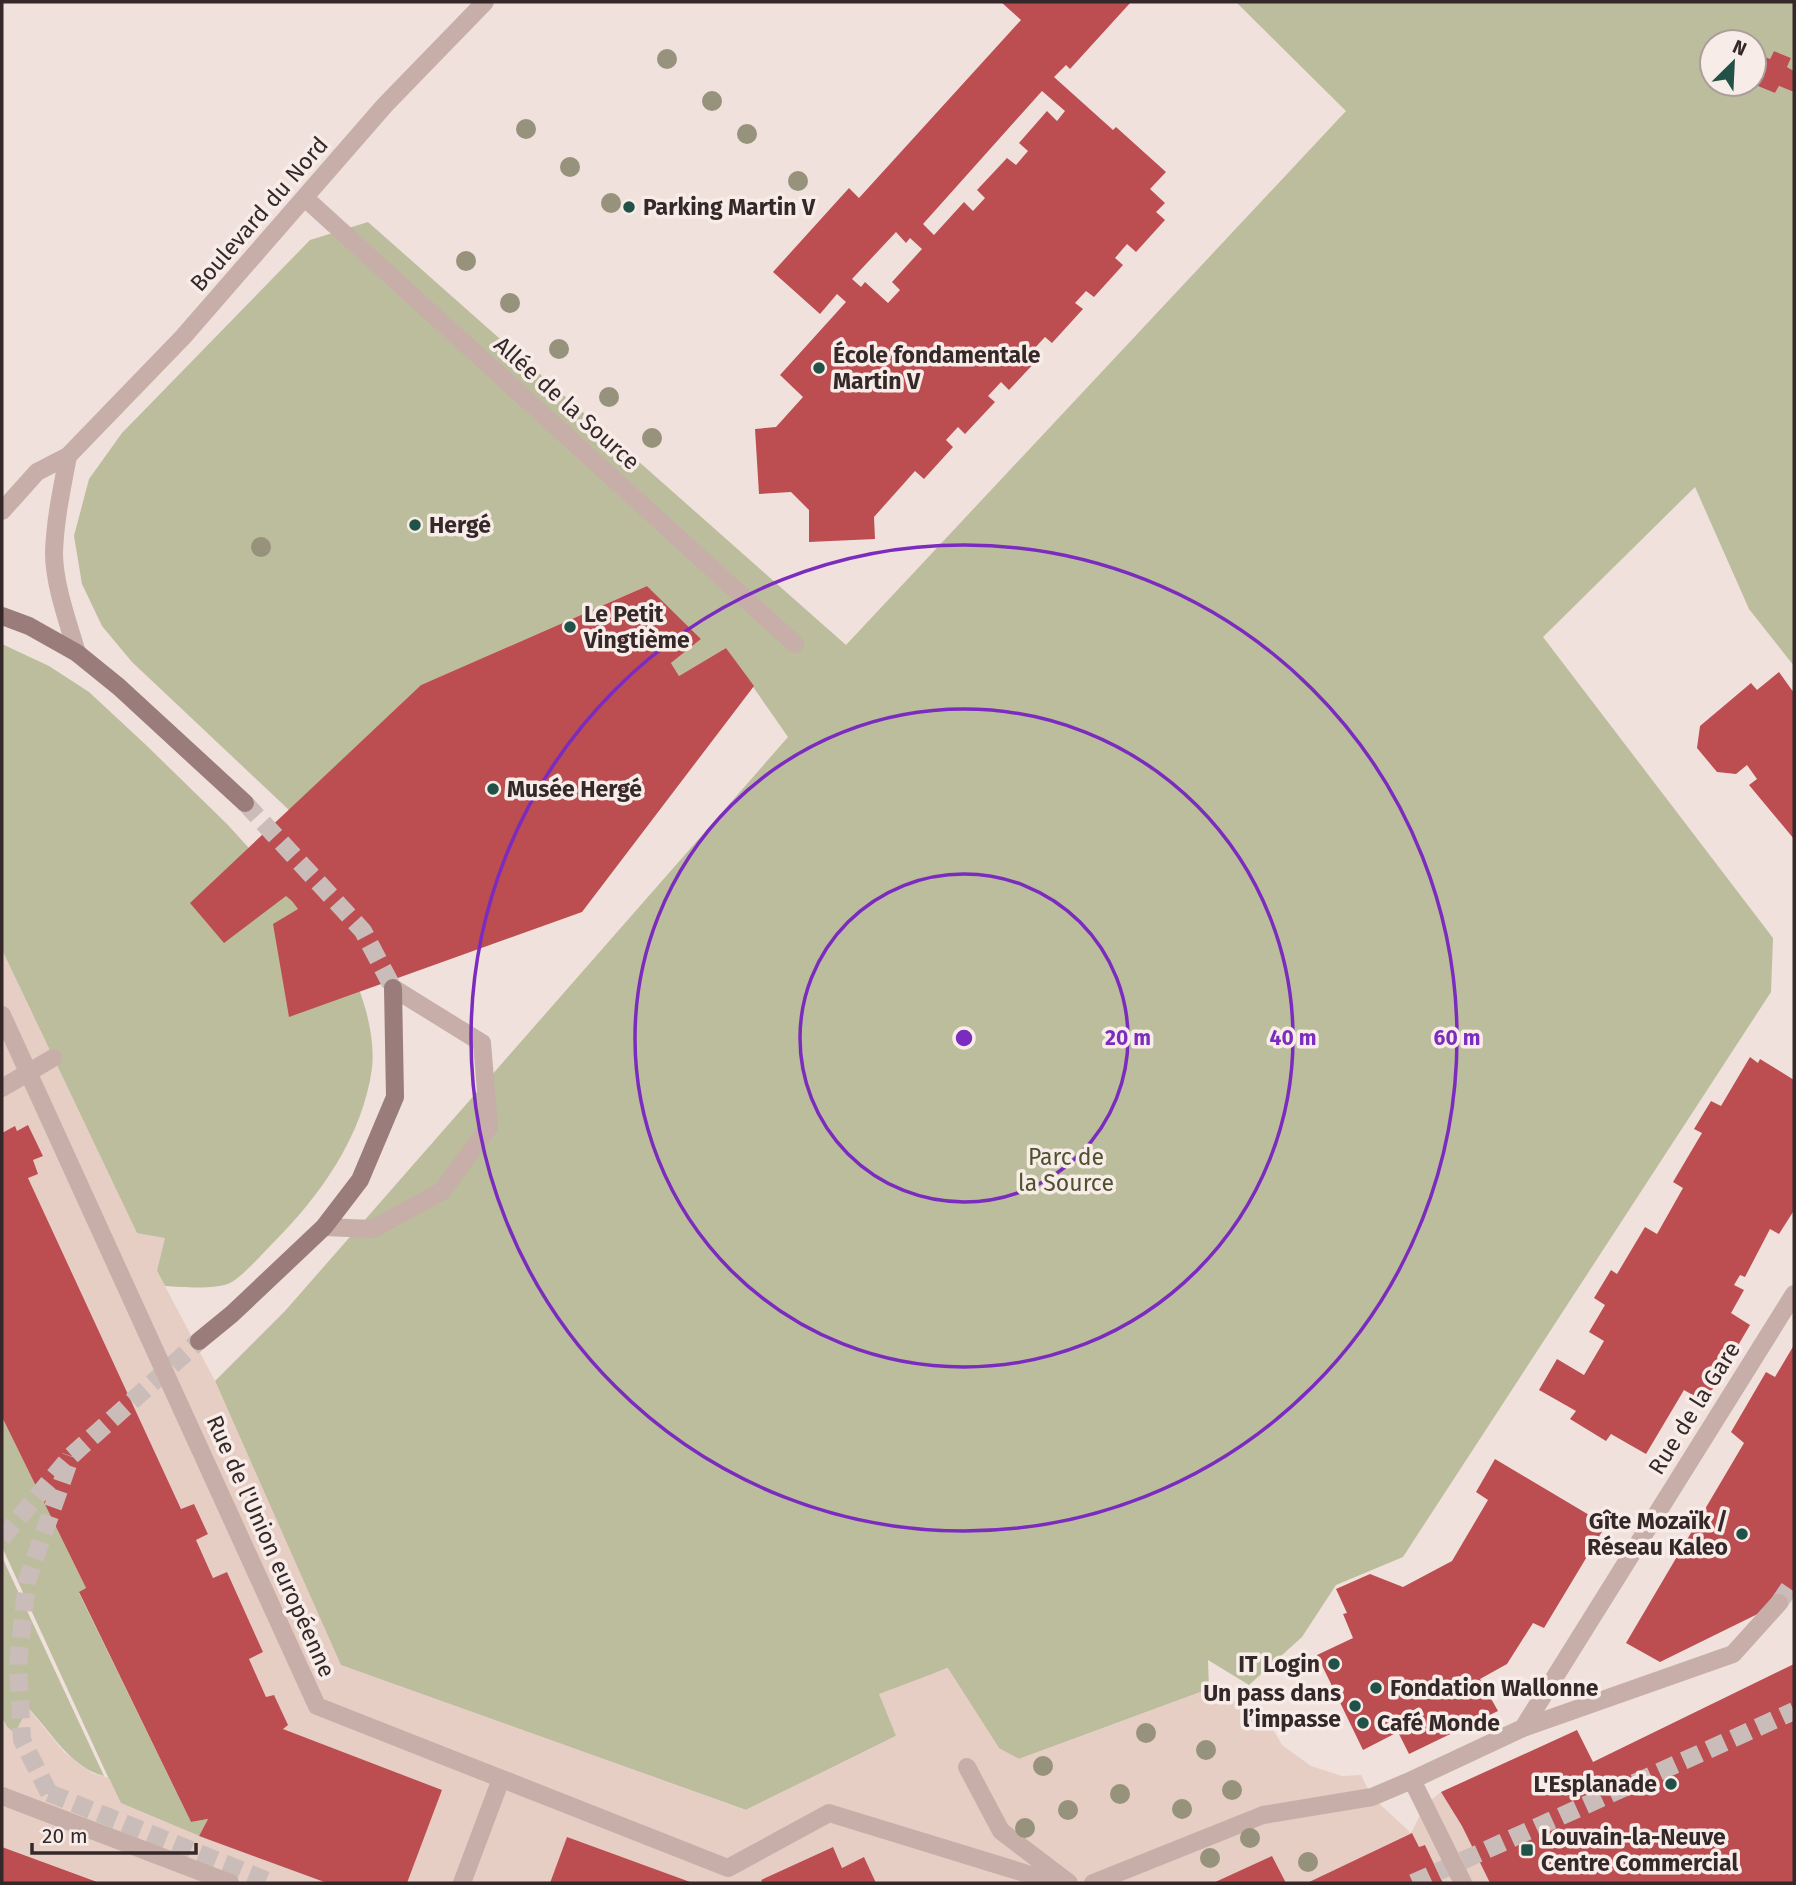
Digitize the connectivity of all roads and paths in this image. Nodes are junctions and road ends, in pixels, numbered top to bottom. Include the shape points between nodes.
1 (485, 2) edge
2 (305, 198) junction
3 (68, 456) junction
4 (2, 511) edge
5 (2, 616) edge
6 (795, 644) dead end
7 (77, 653) junction
8 (246, 803) tunnel mouth
9 (393, 988) joint
10 (2, 1015) edge
11 (53, 1058) dead end
12 (15, 1081) edge
13 (324, 1227) junction
14 (1794, 1294) edge
15 (199, 1341) tunnel mouth
16 (1779, 1603) tunnel mouth
17 (1522, 1728) junction
18 (967, 1767) dead end
19 (501, 1779) junction
20 (1412, 1780) junction
21 (2, 1796) edge
22 (230, 1883) edge
23 (462, 1883) edge
24 (1057, 1883) edge
25 (1069, 1883) edge
26 (1093, 1883) edge
27 (1463, 1883) edge

1 - 2 street, Boulevard du Nord via 385,105
2 - 3 street, Boulevard du Nord via 183,337
2 - 6 street, Allée de la Source
3 - 4 street, Boulevard du Nord via 37,472
3 - 7 street via 54,554
5 - 7 main road
7 - 8 main road
9 - 13 main road via 395,1097 360,1180
9 - 13 street via 482,1043 489,1127 442,1191 373,1229
10 - 12 street, Rue de l'Union européenne
11 - 12 street
12 - 19 street, Rue de l'Union européenne via 317,1706
13 - 15 main road
14 - 17 street, Rue de la Gare
16 - 17 street via 1733,1654
17 - 20 street
18 - 25 street via 1001,1831
19 - 23 street
19 - 24 street, Rue de l'Union européenne via 728,1868 829,1813
20 - 26 street via 1372,1797 1263,1815
20 - 27 street
21 - 22 street

